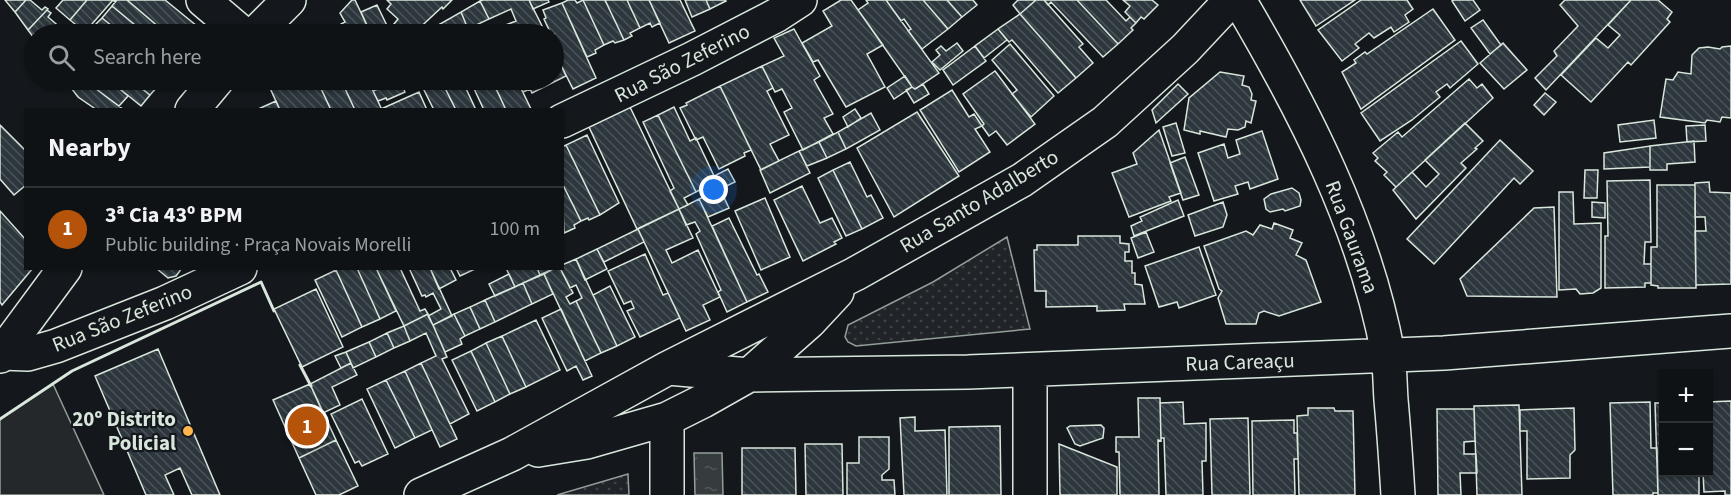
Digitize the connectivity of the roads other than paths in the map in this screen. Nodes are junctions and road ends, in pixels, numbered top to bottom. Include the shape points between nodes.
1 (202, 0) edge
2 (289, 0) edge
3 (800, 0) edge
4 (1231, 0) edge
5 (1239, 0) edge
6 (231, 24) edge
7 (265, 24) edge
8 (209, 90) edge
9 (194, 108) edge
10 (564, 120) edge
11 (64, 270) edge
12 (236, 270) edge
13 (855, 274) junction
14 (1731, 331) edge
15 (1, 355) edge
16 (1388, 356) junction
17 (668, 368) junction
18 (1030, 370) junction
19 (749, 375) junction
20 (667, 419) junction
21 (512, 454) junction
22 (421, 495) edge
23 (667, 495) edge
24 (1030, 495) edge
25 (1398, 495) edge

1 - 6 street
2 - 7 street
3 - 10 street, Rua São Zeferino via 692,59
4 - 13 street, Rua Santo Adalberto via 1185,49 1105,122 1022,180
5 - 16 street, Rua Gaurama via 1277,65 1344,206 1370,280
8 - 9 street
11 - 15 street
12 - 15 street, Rua São Zeferino via 56,346 28,354
13 - 17 street, Rua Santo Adalberto
13 - 19 street, Rua Santo Adalberto via 809,322
14 - 16 street, Rua Careaçu
16 - 18 street, Rua Careaçu
16 - 25 street, Rua Gaurama
17 - 19 street, Rua Careaçu
17 - 21 street, Rua Santo Adalberto
18 - 19 street, Rua Careaçu
18 - 24 street
19 - 20 street
20 - 21 street via 587,442
20 - 23 street
21 - 22 street

